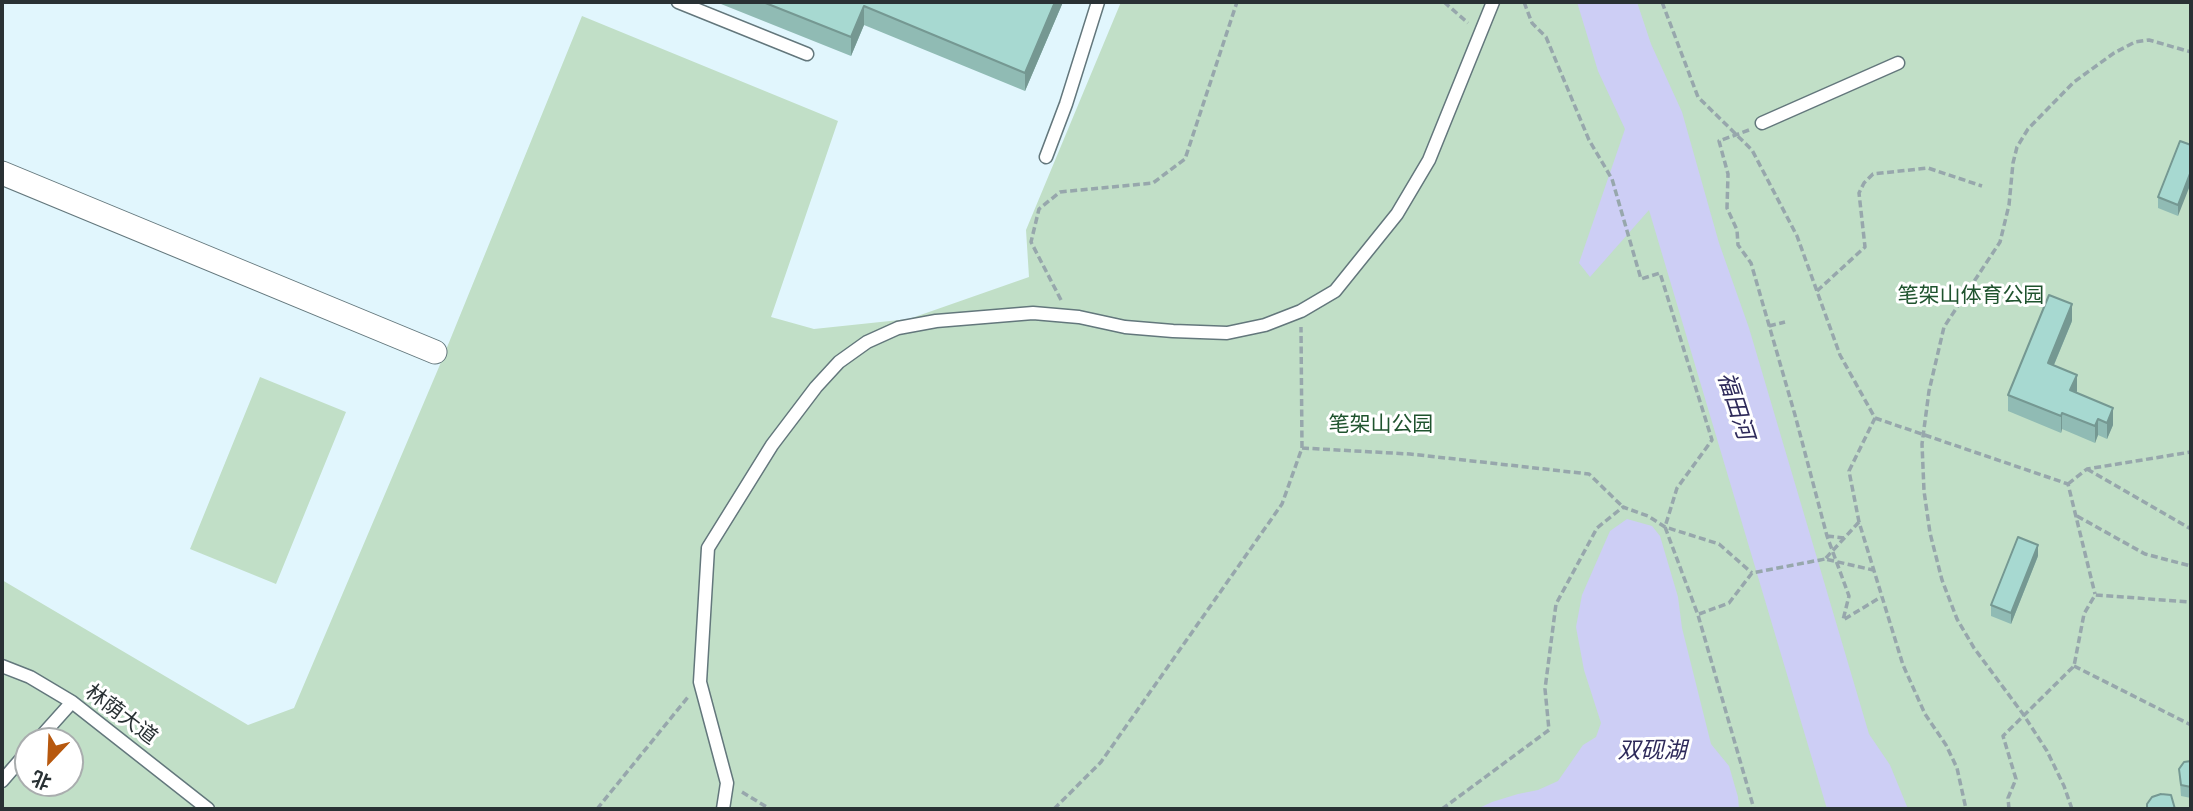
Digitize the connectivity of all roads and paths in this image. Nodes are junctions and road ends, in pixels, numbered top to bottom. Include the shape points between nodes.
1 (678, 2) edge
2 (1098, 2) edge
3 (1237, 2) edge
4 (1444, 2) edge
5 (1493, 2) edge
6 (1524, 2) edge
7 (1662, 2) edge
8 (1480, 34) junction
9 (2191, 52) edge
10 (807, 54) dead end
11 (1898, 63) dead end
12 (1762, 123) joint
13 (1738, 136) junction
14 (1046, 157) dead end
15 (2, 173) edge
16 (1982, 186) dead end
17 (1817, 291) junction
18 (1301, 311) junction
19 (1069, 316) junction
20 (1785, 322) dead end
21 (1769, 326) junction
22 (435, 352) dead end
23 (2191, 404) edge
24 (1875, 418) junction
25 (2191, 424) edge
26 (1923, 435) junction
27 (1302, 448) junction
28 (2191, 452) edge
29 (2087, 469) junction
30 (2068, 484) junction
31 (1623, 507) junction
32 (2077, 516) junction
33 (1859, 522) junction
34 (1665, 527) junction
35 (2191, 529) edge
36 (1827, 536) junction
37 (1844, 538) junction
38 (1825, 559) junction
39 (2191, 566) edge
40 (1873, 570) junction
41 (1752, 573) junction
42 (2095, 595) junction
43 (1881, 597) junction
44 (2191, 602) edge
45 (1698, 615) junction
46 (2, 666) edge
47 (2074, 666) junction
48 (700, 682) junction
49 (72, 702) junction
50 (2023, 714) junction
51 (2191, 723) edge
52 (50, 727) edge
53 (14, 767) edge
54 (2, 781) edge
55 (727, 783) junction
56 (208, 809) edge
57 (597, 809) edge
58 (723, 809) edge
59 (770, 809) edge
60 (1054, 809) edge
61 (1442, 809) edge
62 (1754, 809) edge
63 (1966, 809) edge
64 (2009, 809) edge
65 (2072, 809) edge

1 - 10 lane
2 - 14 lane
3 - 19 path via 1185,159 1153,183 1060,192 1039,209 1031,242
4 - 8 path
5 - 8 lane
6 - 34 path via 1532,23 1546,37 1589,140 1612,180 1641,279 1660,273 1712,440 1677,488
7 - 13 path via 1698,97
8 - 18 lane via 1429,160 1397,214 1335,291
9 - 26 path via 2149,40 2135,41 2074,82 2028,130 2017,147 2000,242 1944,327
11 - 12 lane
12 - 13 path
13 - 17 path via 1752,150 1797,236
13 - 21 path via 1719,141 1728,174 1727,208 1738,244 1751,263
15 - 22 street
16 - 17 path via 1928,168 1873,174 1859,193 1865,247
17 - 24 path via 1840,355
18 - 19 lane via 1227,333 1137,328
18 - 27 path
19 - 48 lane via 1032,313 898,328 839,362 772,445 708,548
20 - 21 path
21 - 36 path
23 - 25 path
24 - 26 path
24 - 33 path via 1849,471
26 - 30 path
26 - 50 path via 1927,514 1948,598 1984,664
27 - 31 path via 1410,454 1589,474
27 - 60 path via 1282,504 1101,762
28 - 29 path
29 - 30 path
29 - 35 path
30 - 32 path
31 - 34 path
31 - 61 path via 1597,528 1556,604 1545,689 1549,730
32 - 39 path via 2145,554
32 - 42 path
33 - 37 path, bridge
33 - 40 path
34 - 41 path via 1719,544
34 - 45 path
36 - 37 path
36 - 43 path via 1849,596 1843,620
37 - 38 path, bridge
38 - 40 path, bridge
38 - 41 path
40 - 43 path
41 - 45 path via 1729,603
42 - 44 path
42 - 47 path via 2084,614
43 - 63 path via 1903,665 1957,768
45 - 62 path
46 - 49 lane, 林荫大道
47 - 50 path
47 - 51 path
48 - 55 lane
48 - 57 path
49 - 52 lane
49 - 56 lane, 林荫大道
50 - 64 path via 2003,736 2016,779
50 - 65 path via 2051,760
53 - 54 lane
55 - 58 lane
55 - 59 path

